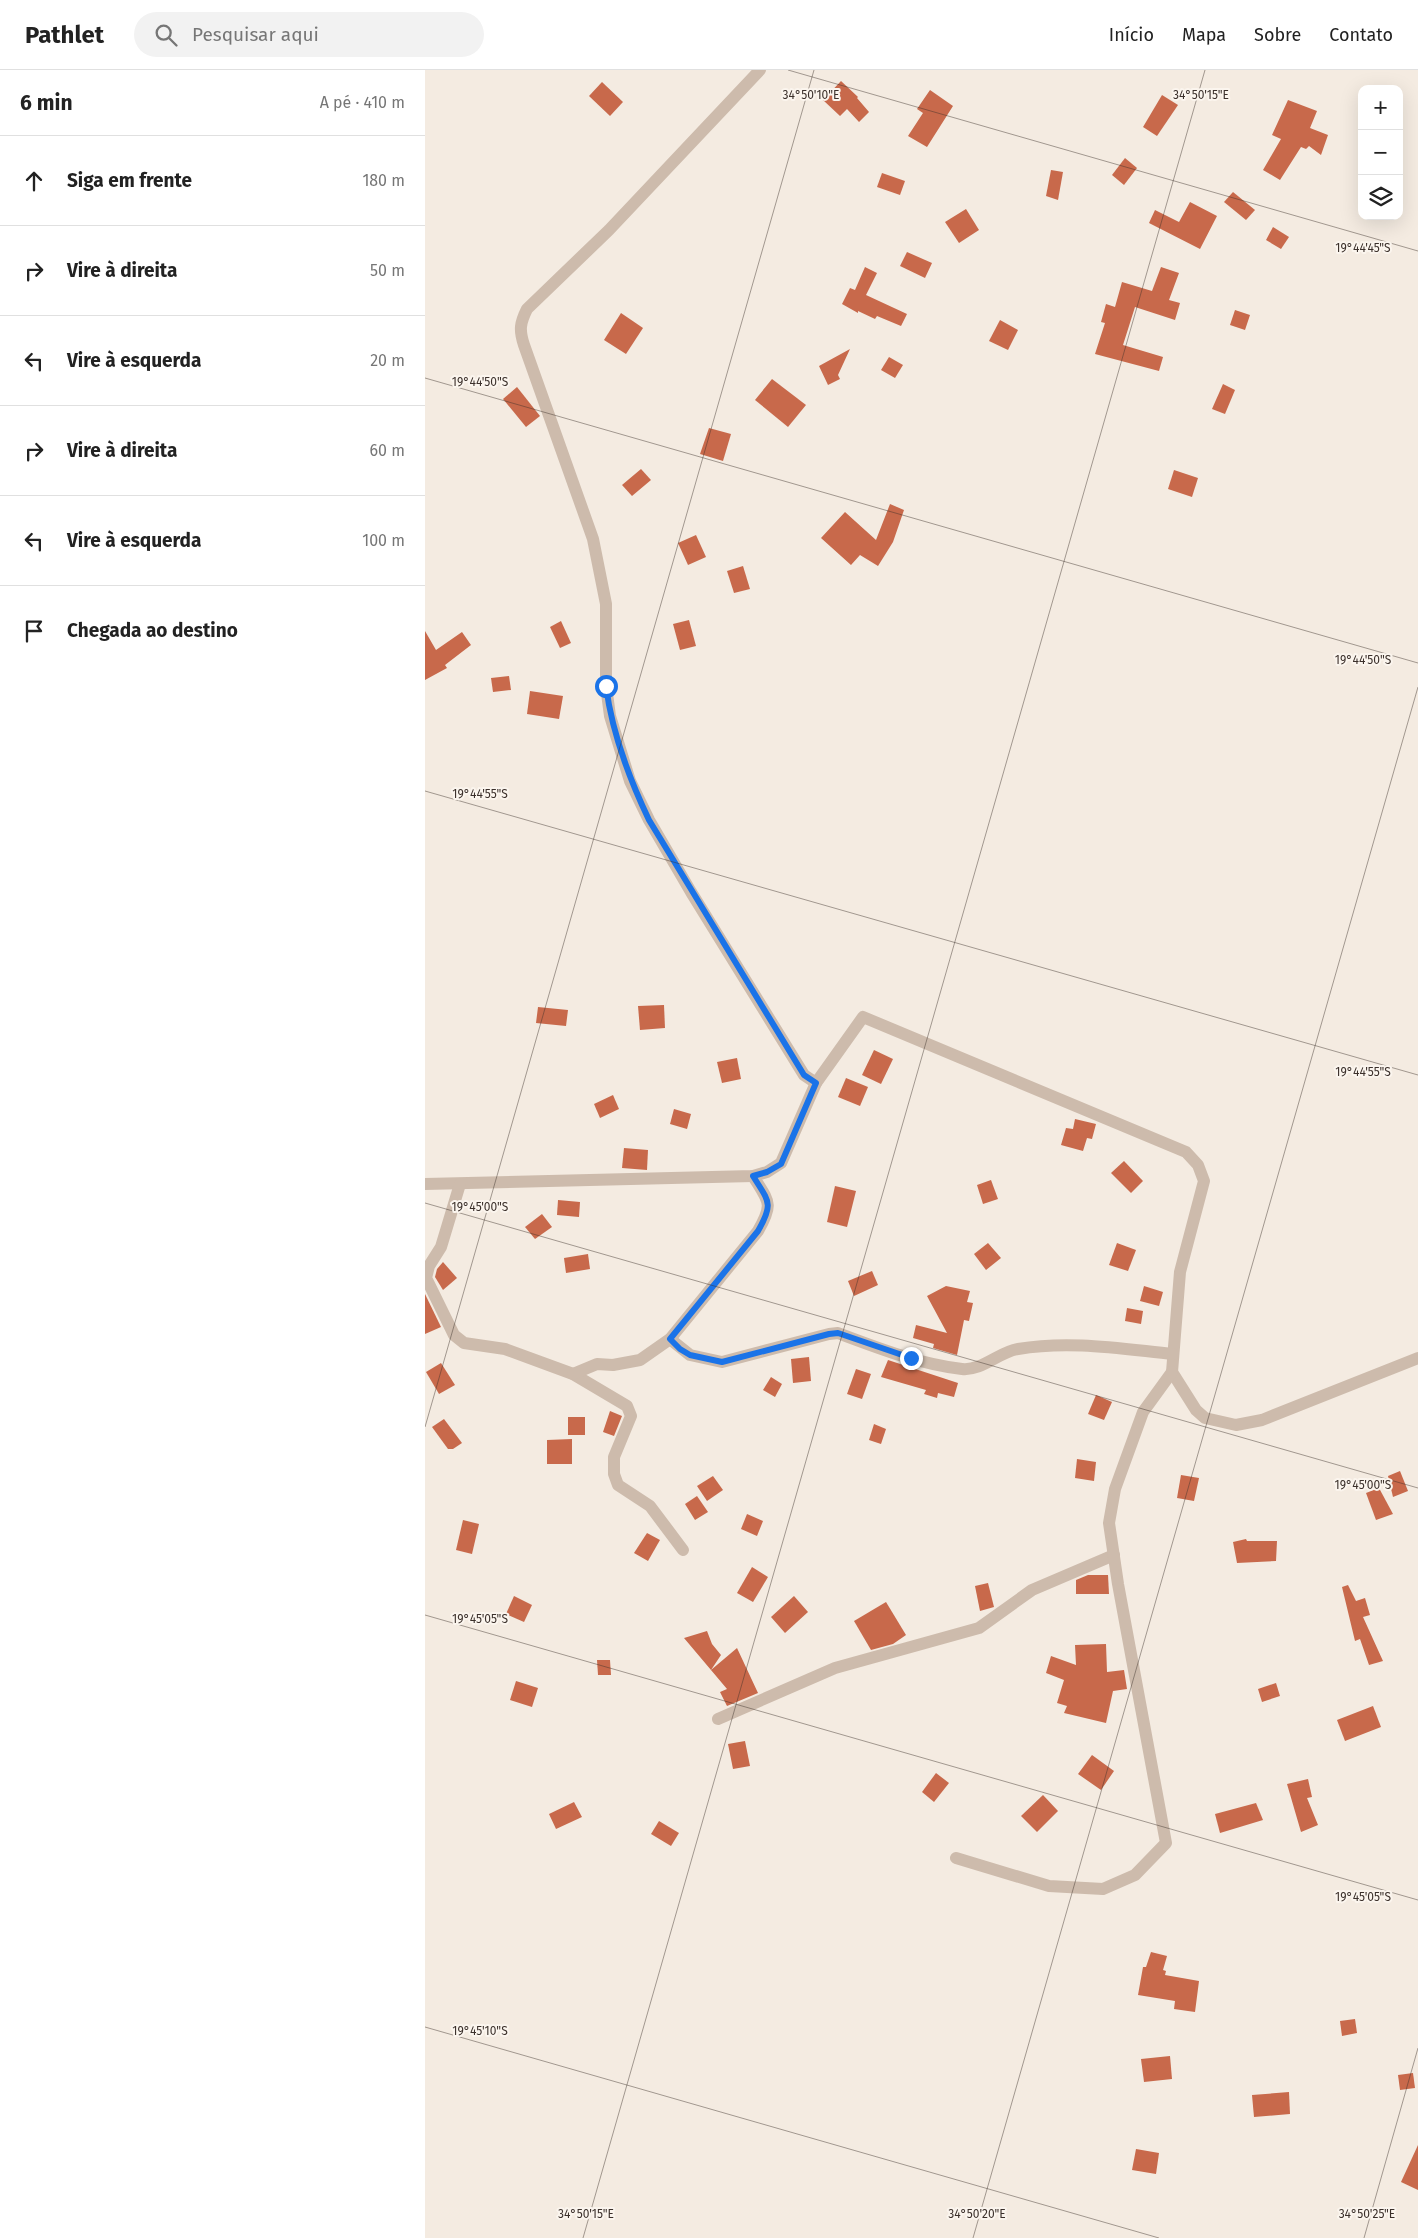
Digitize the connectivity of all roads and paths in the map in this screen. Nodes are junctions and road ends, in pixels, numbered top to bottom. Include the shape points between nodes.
1 (760, 70) edge
2 (816, 1083) junction
3 (753, 1176) junction
4 (425, 1184) edge
5 (460, 1184) junction
6 (670, 1339) junction
7 (1173, 1354) junction
8 (1418, 1358) edge
9 (1172, 1372) junction
10 (573, 1374) junction
11 (683, 1550) dead end
12 (1114, 1555) junction
13 (718, 1719) dead end
14 (956, 1858) dead end

1 - 2 street via 609,230 527,309 519,331 593,539 606,604 606,686 610,716 630,781 691,892 804,1075
2 - 3 street via 781,1164
2 - 7 street via 860,1019 866,1018 1186,1152 1198,1165 1203,1181 1180,1272
3 - 5 street
3 - 6 street via 767,1199 769,1212 758,1231
4 - 5 street
5 - 10 street via 441,1247 429,1266 426,1278 454,1335 464,1343 505,1349
6 - 7 street via 690,1355 722,1362 838,1333 911,1358 963,1369 976,1368 1017,1349 1077,1344
6 - 10 street via 640,1360 597,1364
7 - 9 street
8 - 9 street via 1263,1420 1236,1425 1205,1418 1195,1410
9 - 12 street via 1143,1412 1115,1489 1109,1524
10 - 11 street via 627,1406 631,1416 614,1457 618,1485 650,1506
12 - 13 street via 1032,1590 979,1628 835,1668
12 - 14 street via 1166,1843 1135,1875 1103,1889 1049,1886

